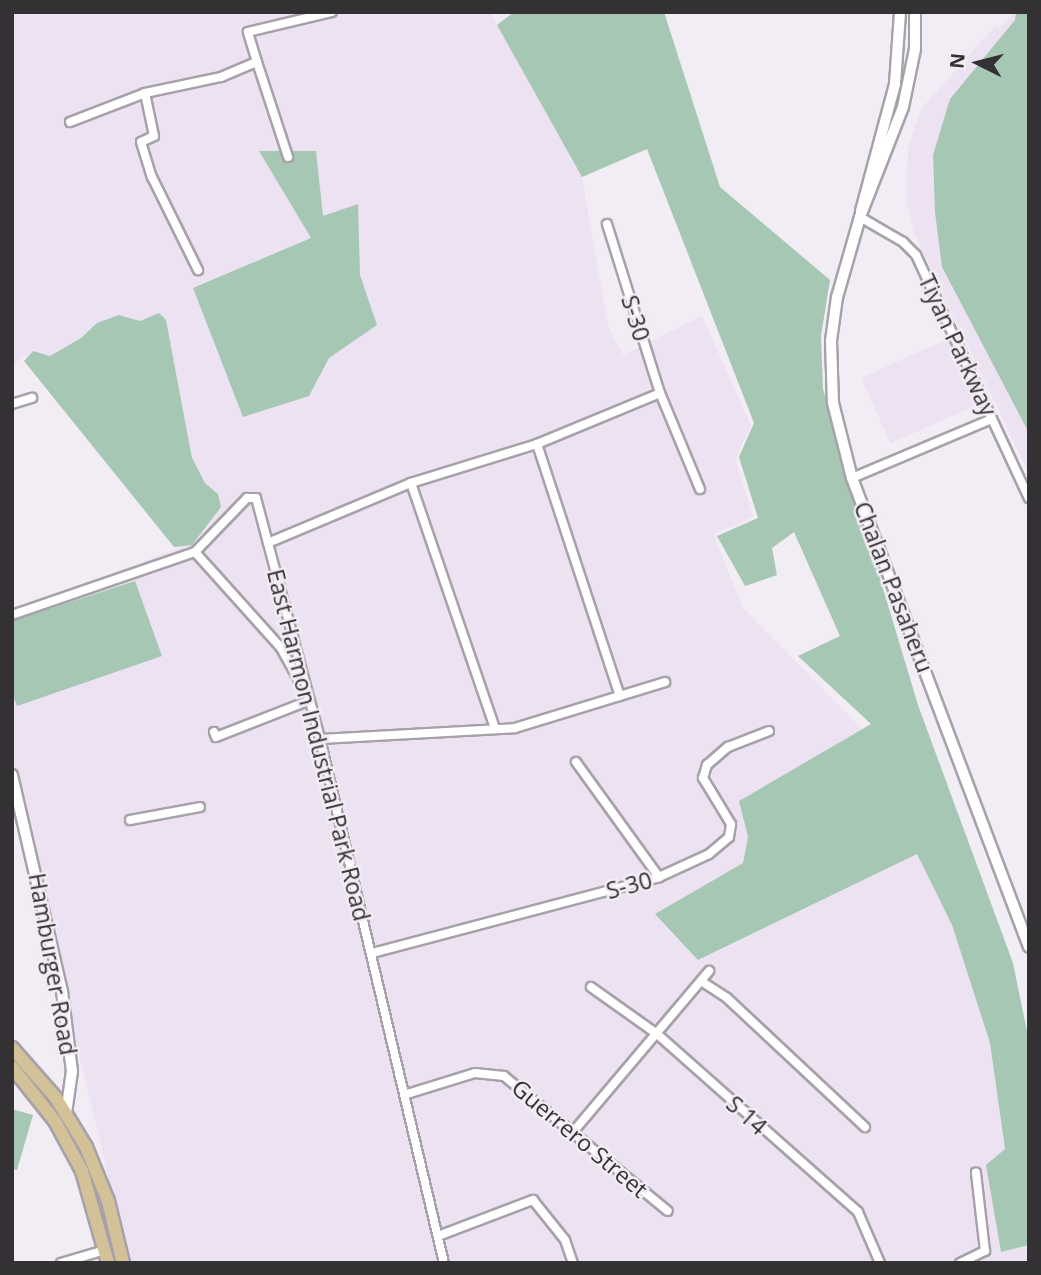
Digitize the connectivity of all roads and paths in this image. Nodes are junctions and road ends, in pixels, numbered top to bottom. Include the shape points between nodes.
1 (332, 12) edge
2 (900, 12) edge
3 (915, 12) edge
4 (257, 62) junction
5 (145, 93) junction
6 (70, 122) dead end
7 (288, 157) dead end
8 (860, 216) junction
9 (607, 224) dead end
10 (198, 270) dead end
11 (660, 393) junction
12 (32, 398) dead end
13 (12, 404) edge
14 (992, 419) junction
15 (537, 444) junction
16 (852, 478) junction
17 (411, 483) junction
18 (700, 489) dead end
19 (1029, 498) edge
20 (268, 543) junction
21 (195, 552) junction
22 (12, 615) edge
23 (665, 682) dead end
24 (620, 696) junction
25 (309, 703) junction
26 (495, 729) junction
27 (769, 731) dead end
28 (214, 732) dead end
29 (320, 739) junction
30 (576, 762) dead end
31 (12, 775) edge
32 (14, 788) edge
33 (200, 807) dead end
34 (130, 820) dead end
35 (659, 877) junction
36 (1029, 947) edge
37 (372, 953) junction
38 (709, 971) dead end
39 (701, 981) junction
40 (591, 987) dead end
41 (657, 1034) junction
42 (12, 1048) edge
43 (12, 1068) edge
44 (407, 1094) junction
45 (66, 1113) junction
46 (865, 1127) dead end
47 (573, 1132) junction
48 (976, 1173) dead end
49 (668, 1211) dead end
50 (438, 1236) junction
51 (107, 1257) edge
52 (61, 1263) edge
53 (122, 1263) edge
54 (444, 1263) edge
55 (573, 1263) edge
56 (880, 1263) edge
57 (960, 1263) edge

1 - 4 street via 248,32
2 - 8 main road, Chalan Pasaheru via 895,83
3 - 8 main road, Chalan Pasaheru via 915,49 903,107
4 - 5 street via 221,77
4 - 7 street
5 - 6 street
5 - 10 street via 154,136 141,142 156,186
8 - 14 street, Tiyan Parkway via 916,255
8 - 16 main road, Chalan Pasaheru via 837,297 830,352 834,412
9 - 11 street, S-30
11 - 15 street
11 - 18 street, S-30
12 - 13 street
14 - 16 street
14 - 19 street, Tiyan Parkway
15 - 17 street
15 - 24 street
16 - 36 main road, Chalan Pasaheru
17 - 20 street
17 - 26 street
20 - 21 street, East Harmon Industrial Park Road via 256,498 247,498
20 - 25 street, East Harmon Industrial Park Road
21 - 22 street, East Harmon Industrial Park Road
21 - 25 street via 281,648
23 - 24 street
24 - 26 street via 536,724
25 - 28 street via 216,737
25 - 29 street, East Harmon Industrial Park Road
26 - 29 street
27 - 35 street, S-30 via 728,747 707,765 703,778 731,824 729,837 709,854
29 - 37 street, East Harmon Industrial Park Road
30 - 35 street
31 - 32 street, Hamburger Road
32 - 45 street, Hamburger Road via 62,990 72,1070
33 - 34 street
35 - 37 street, S-30
37 - 44 street, East Harmon Industrial Park Road
38 - 39 street
39 - 41 street
39 - 46 street via 727,998
40 - 41 street, S 14
41 - 47 street
41 - 56 street, S 14 via 858,1212
42 - 45 main road
43 - 51 main road via 45,1107 73,1154 94,1205
44 - 47 street, Guerrero Street via 492,1071
44 - 50 street, East Harmon Industrial Park Road
45 - 53 main road via 102,1182
47 - 49 street, Guerrero Street
48 - 57 street via 985,1251
50 - 54 street, East Harmon Industrial Park Road
50 - 55 street via 533,1200 565,1240
51 - 52 street

